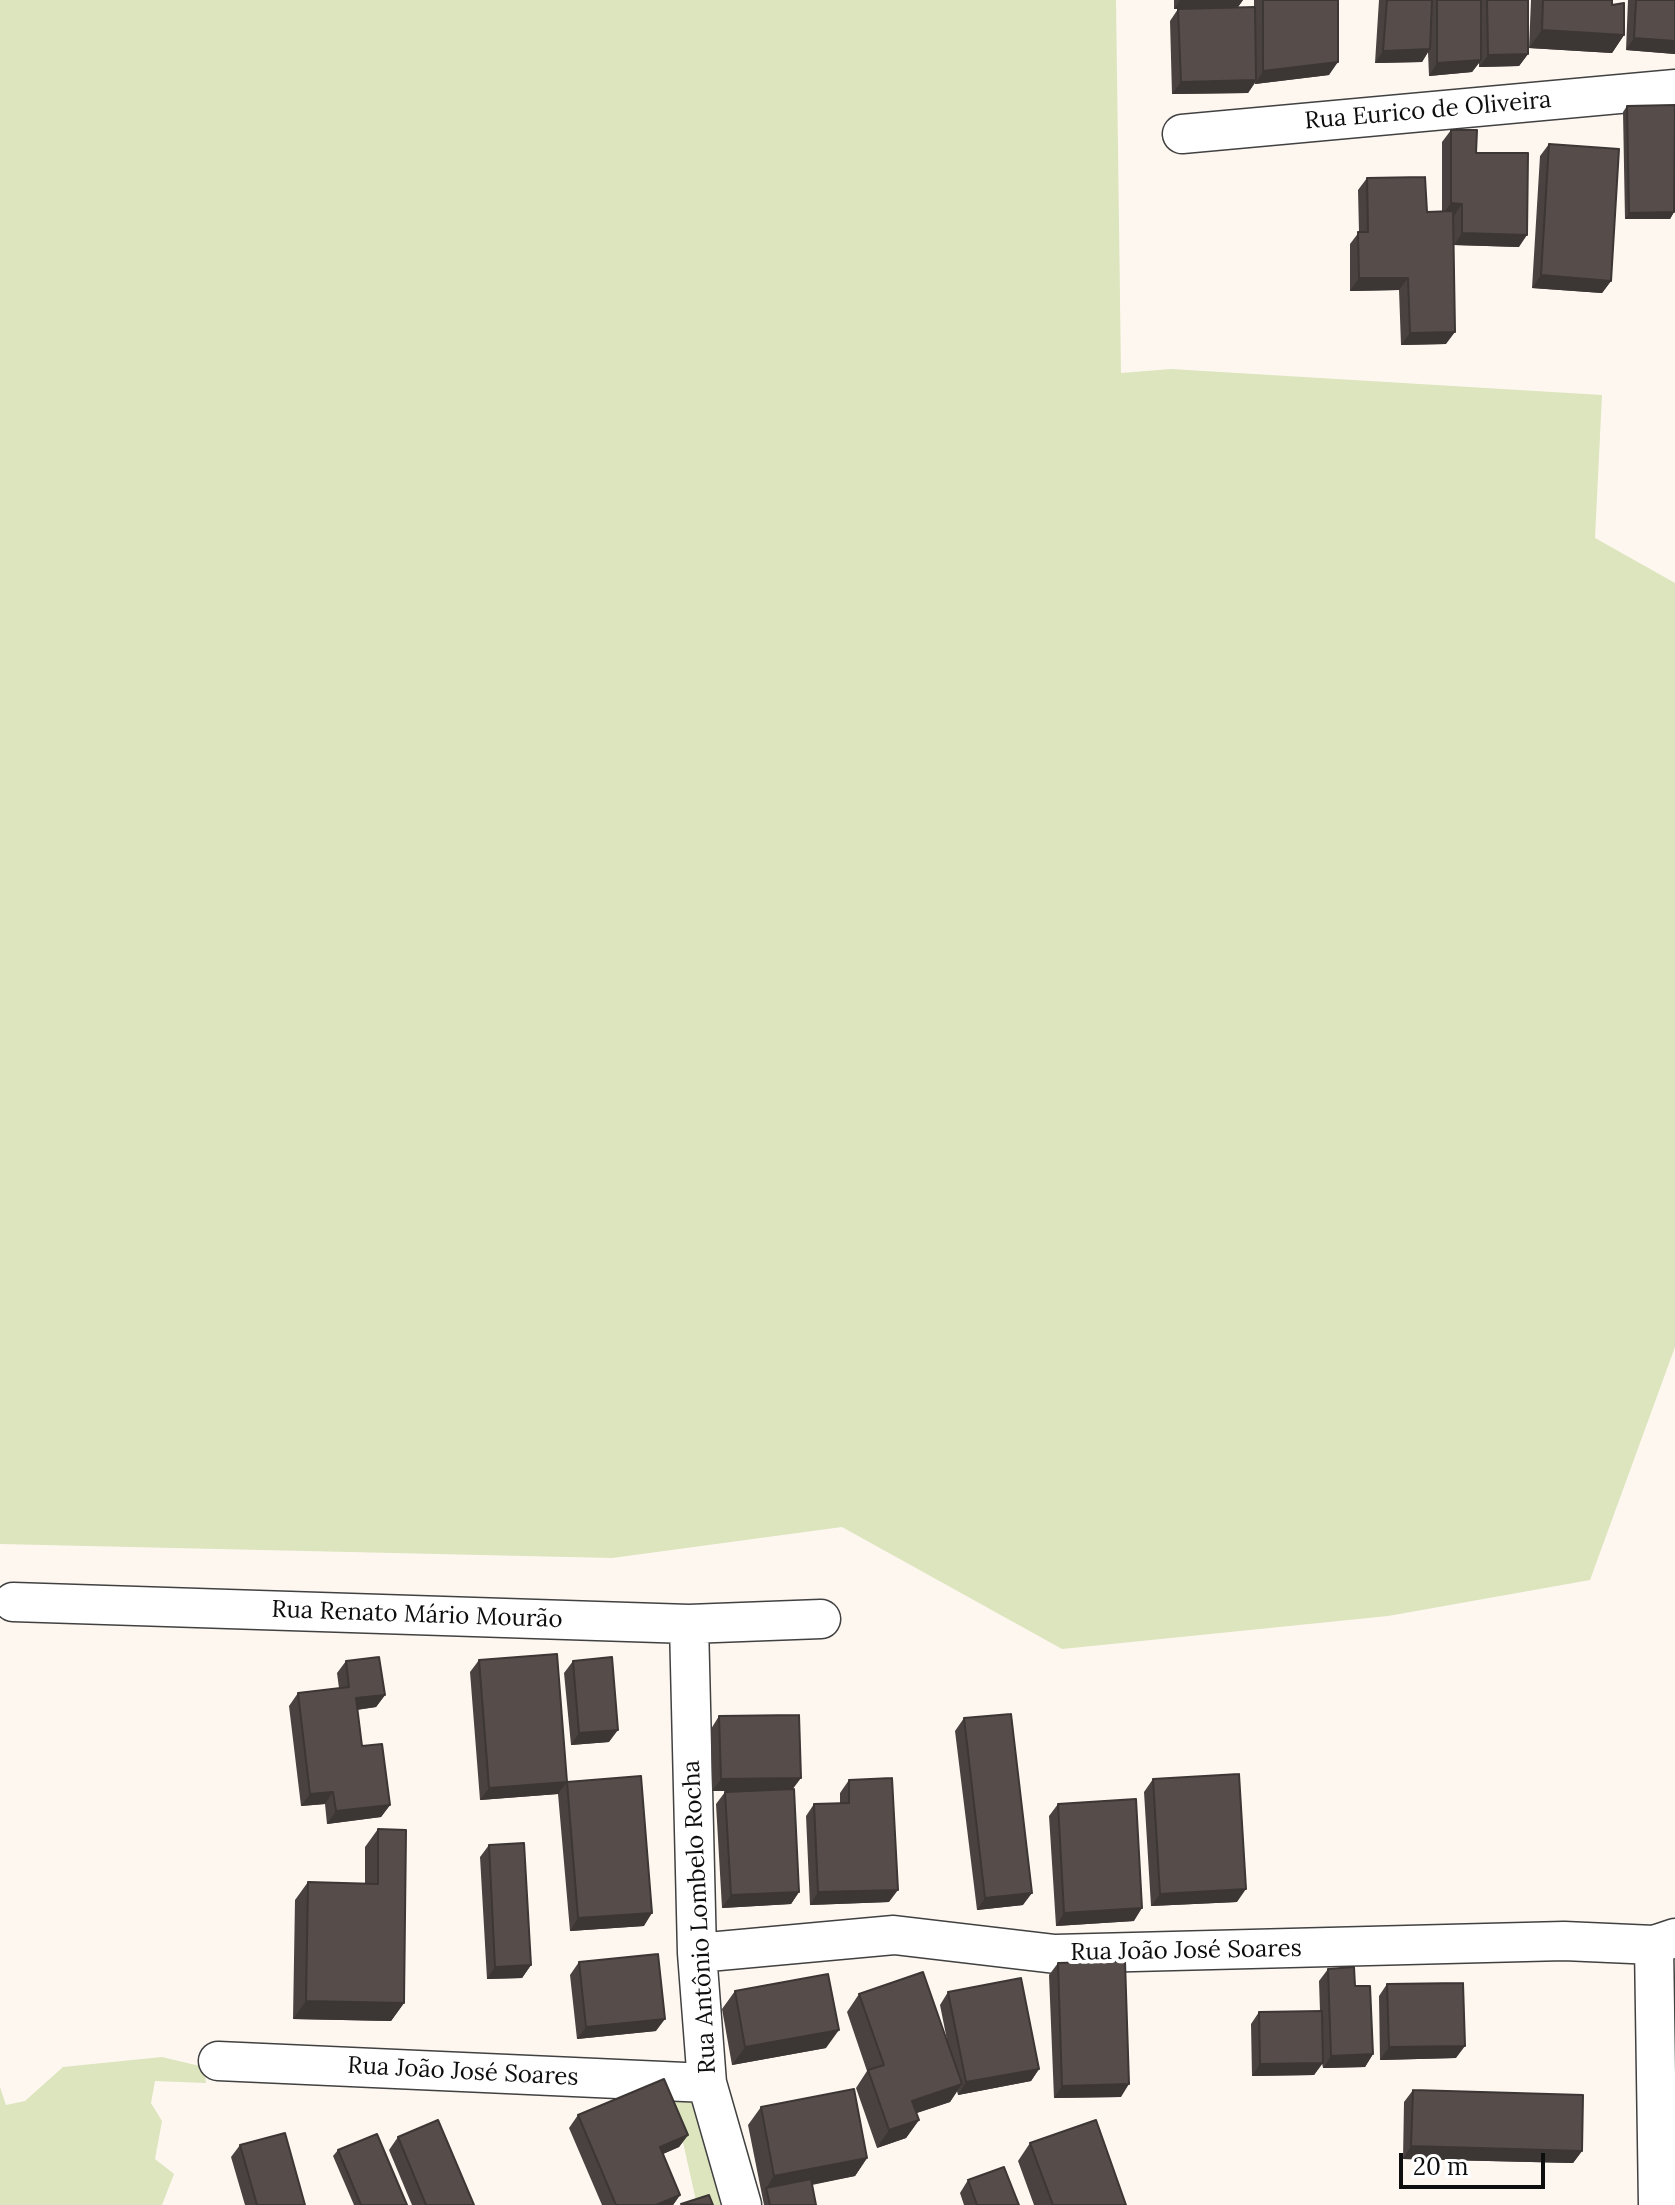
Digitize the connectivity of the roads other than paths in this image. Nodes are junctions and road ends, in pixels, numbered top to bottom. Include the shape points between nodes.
1 (1675, 89) edge
2 (1182, 134) dead end
3 (13, 1602) dead end
4 (821, 1619) dead end
5 (689, 1624) junction
6 (1664, 1942) edge
7 (697, 1953) junction
8 (218, 2061) dead end
9 (707, 2083) junction
10 (742, 2205) edge
11 (1658, 2205) edge

1 - 2 street, Rua Eurico de Oliveira
3 - 5 street, Rua Renato Mário Mourão
4 - 5 street, Rua Renato Mário Mourão
5 - 7 street, Rua Antônio Lombelo Rocha
6 - 7 street, Rua João José Soares via 1055,1954 894,1935
6 - 11 street
7 - 9 street, Rua Antônio Lombelo Rocha
8 - 9 street, Rua João José Soares
9 - 10 street, Rua Antônio Lombelo Rocha

